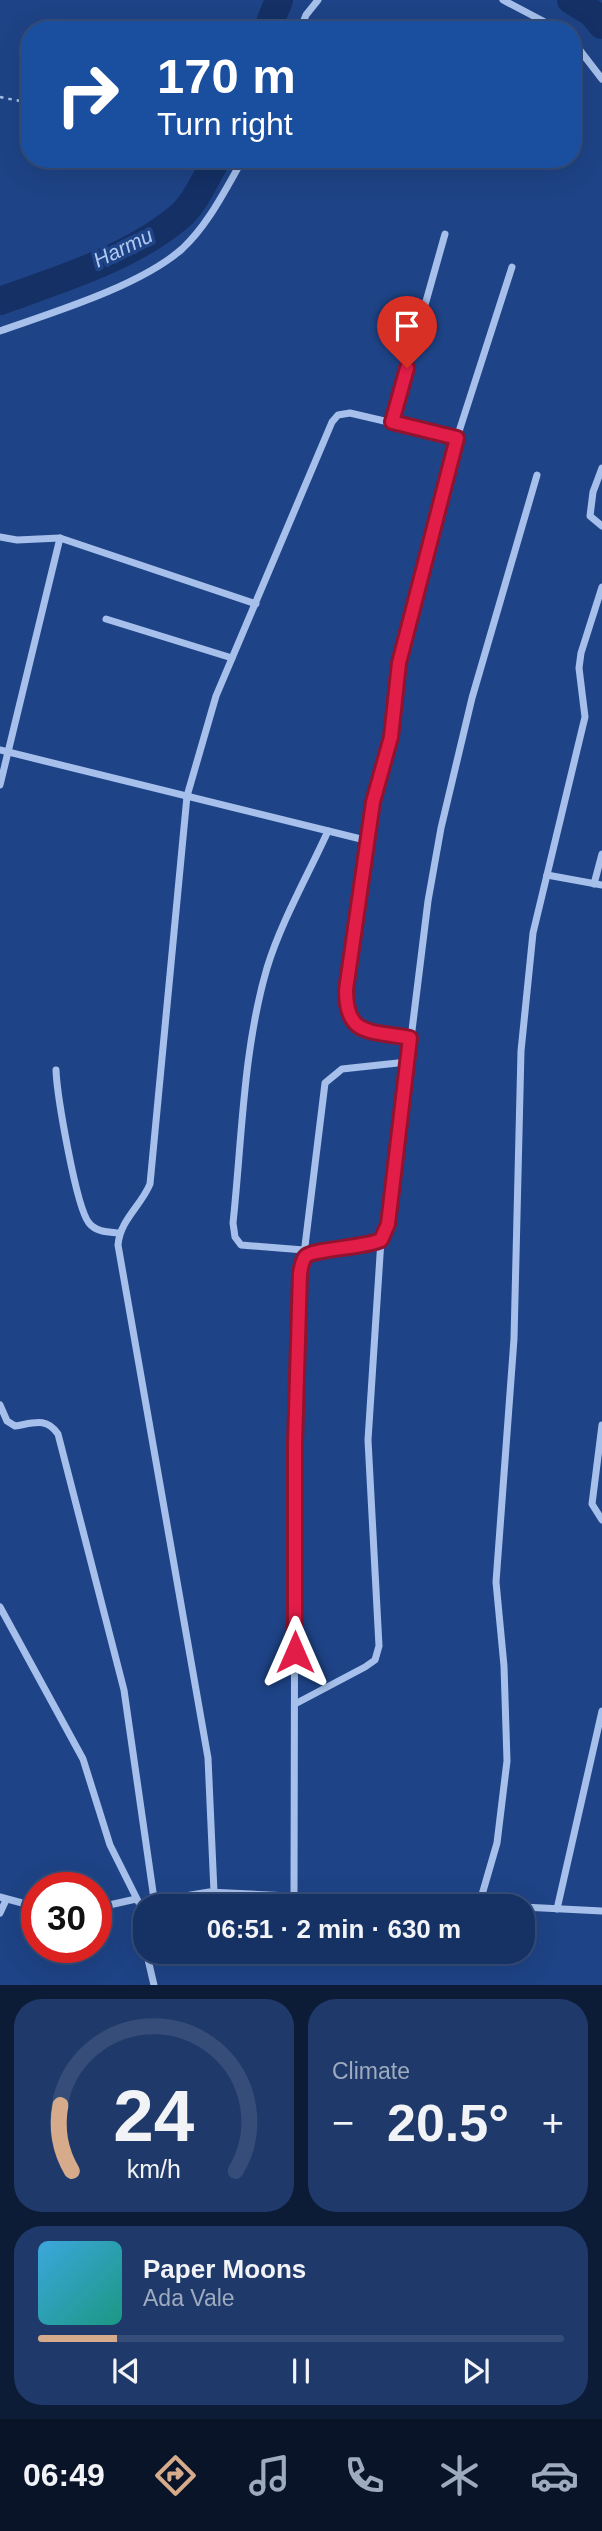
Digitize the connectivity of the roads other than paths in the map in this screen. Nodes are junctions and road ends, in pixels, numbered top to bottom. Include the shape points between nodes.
1 (318, 0) edge
2 (503, 0) edge
3 (304, 21) edge
4 (544, 21) edge
5 (581, 52) edge
6 (602, 79) edge
7 (237, 168) edge
8 (445, 234) dead end
9 (512, 267) dead end
10 (0, 331) edge
11 (392, 422) junction
12 (457, 438) junction
13 (602, 468) edge
14 (537, 475) dead end
15 (602, 526) edge
16 (0, 537) edge
17 (60, 538) junction
18 (602, 587) edge
19 (256, 604) junction
20 (106, 619) dead end
21 (232, 658) junction
22 (3, 751) edge
23 (0, 785) edge
24 (187, 796) junction
25 (328, 831) junction
26 (369, 841) junction
27 (602, 854) edge
28 (547, 875) junction
29 (598, 884) edge
30 (410, 1038) junction
31 (407, 1062) junction
32 (55, 1070) dead end
33 (119, 1233) junction
34 (381, 1240) junction
35 (304, 1254) junction
36 (0, 1405) edge
37 (602, 1425) edge
38 (602, 1520) edge
39 (0, 1607) edge
40 (295, 1703) junction
41 (602, 1711) edge
42 (214, 1892) junction
43 (134, 1894) edge
44 (153, 1894) edge
45 (200, 1894) edge
46 (254, 1894) edge
47 (294, 1894) edge
48 (482, 1894) edge
49 (3, 1898) edge
50 (133, 1900) edge
51 (21, 1903) edge
52 (112, 1904) edge
53 (535, 1908) edge
54 (557, 1909) junction
55 (602, 1911) edge
56 (0, 1913) edge
57 (149, 1964) edge
58 (154, 1985) edge

1 - 3 street
2 - 4 street
5 - 6 street
7 - 10 street via 198,232 162,264 128,282
8 - 11 street
9 - 12 street
11 - 12 street
11 - 19 street via 350,413 338,415 332,422
12 - 26 street via 399,663 391,737 373,802
13 - 15 street via 589,507 590,516
14 - 30 street via 472,698 441,828
16 - 17 street
17 - 19 street
17 - 22 street
18 - 28 street via 581,653 585,717
19 - 21 street
20 - 21 street
21 - 24 street via 208,718
22 - 23 street
22 - 24 street
24 - 25 street
24 - 33 street via 150,1184
25 - 26 street
25 - 35 street via 268,965 261,992 233,1223 241,1245
26 - 30 street via 346,1011 350,1021 362,1028
27 - 29 street
28 - 29 street
28 - 48 street via 533,933 521,1051 514,1339 496,1572 507,1761 497,1843
30 - 31 street
31 - 34 street via 388,1224
31 - 35 street via 342,1069 324,1083
32 - 33 street via 57,1099 85,1216 99,1230
33 - 42 street via 208,1758
34 - 35 street via 366,1247
34 - 40 street via 368,1440 379,1646 375,1660 365,1667
35 - 40 street via 295,1444
36 - 44 street via 7,1421 15,1426 42,1421 58,1434 124,1690
37 - 38 street via 593,1504
39 - 43 street via 83,1759 110,1845
40 - 47 street
41 - 54 street
42 - 45 street
42 - 46 street
49 - 51 street
49 - 56 street
50 - 52 street
53 - 54 street
54 - 55 street
57 - 58 street

